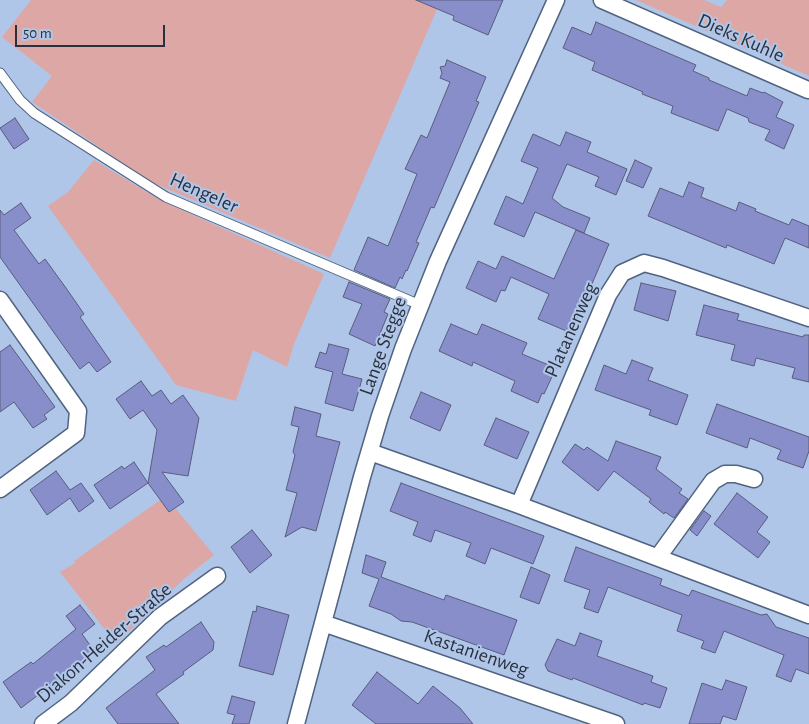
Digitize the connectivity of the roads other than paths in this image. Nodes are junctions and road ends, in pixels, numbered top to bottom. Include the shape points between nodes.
1 (556, 0) edge
2 (602, 0) edge
3 (0, 73) edge
4 (808, 90) edge
5 (0, 300) edge
6 (420, 306) junction
7 (809, 318) edge
8 (370, 452) junction
9 (754, 479) dead end
10 (0, 489) edge
11 (519, 505) junction
12 (658, 557) junction
13 (217, 576) dead end
14 (809, 615) edge
15 (323, 622) junction
16 (43, 724) edge
17 (296, 724) edge
18 (616, 724) edge

1 - 6 street, Lange Stegge
2 - 4 street, Dieks Kuhle
3 - 6 lane, Hengeler via 20,100 34,112 166,197
5 - 10 street via 78,411 76,433
6 - 8 street, Lange Stegge
7 - 11 street, Platanenweg via 644,263 622,273 608,296
8 - 11 street
8 - 15 street, Lange Stegge
9 - 12 street via 725,474 713,480
11 - 12 street
12 - 14 street
13 - 16 street, Diakon-Heider-Straße via 160,617 71,703
15 - 17 street, Lange Stegge
15 - 18 street, Kastanienweg

